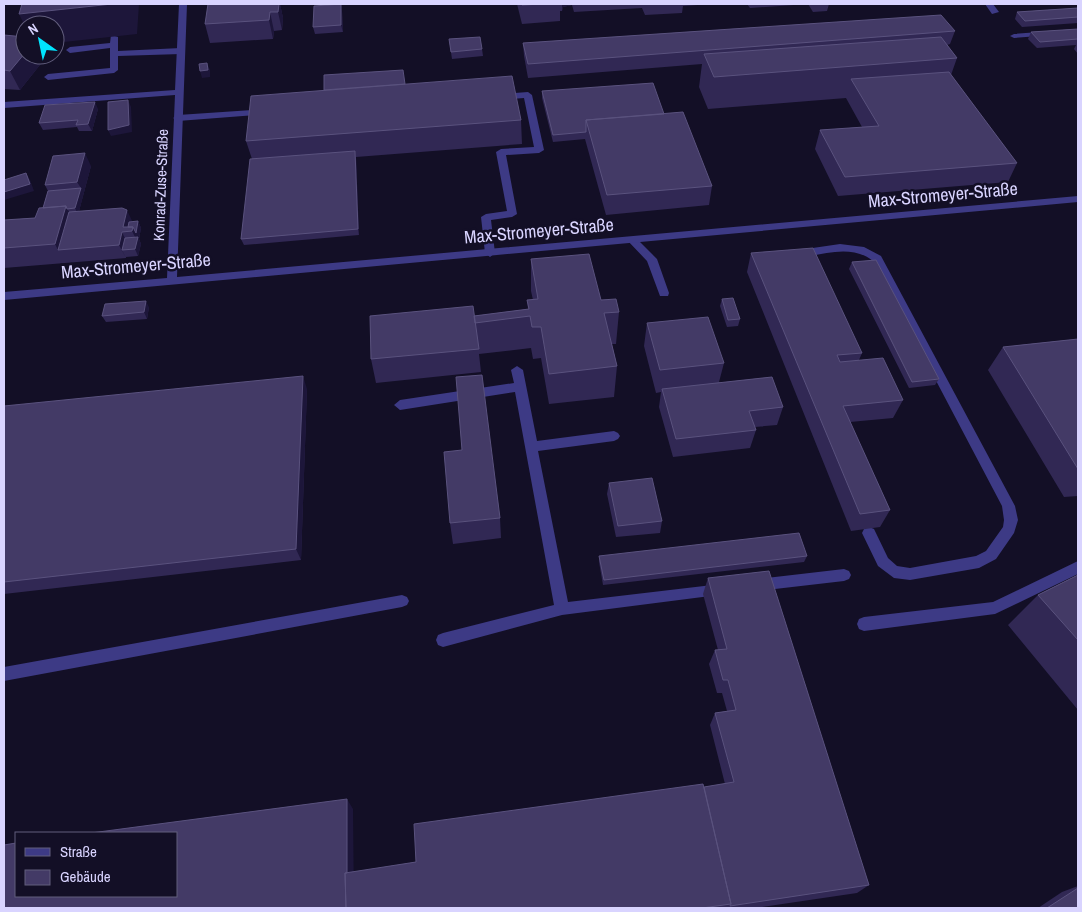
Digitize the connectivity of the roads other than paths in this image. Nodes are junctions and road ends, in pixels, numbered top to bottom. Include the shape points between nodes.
1 (183, 4) edge
2 (989, 4) edge
3 (995, 12) dead end
4 (1078, 31) edge
5 (1014, 36) dead end
6 (114, 49) junction
7 (70, 50) dead end
8 (181, 54) junction
9 (48, 78) dead end
10 (180, 92) junction
11 (489, 98) edge
12 (4, 105) edge
13 (275, 112) edge
14 (178, 118) junction
15 (1078, 199) edge
16 (632, 240) junction
17 (490, 253) junction
18 (784, 256) edge
19 (172, 280) junction
20 (664, 293) dead end
21 (4, 296) edge
22 (517, 370) dead end
23 (520, 388) junction
24 (400, 404) dead end
25 (614, 436) dead end
26 (532, 447) junction
27 (869, 533) edge
28 (1078, 567) edge
29 (844, 575) dead end
30 (402, 601) dead end
31 (562, 610) junction
32 (864, 624) dead end
33 (443, 640) dead end
34 (4, 674) edge

1 - 8 street, Konrad-Zuse-Straße
2 - 3 street
4 - 5 street
6 - 7 street
6 - 8 street
6 - 9 street via 114,70
8 - 10 street, Konrad-Zuse-Straße
10 - 12 street
10 - 14 street, Konrad-Zuse-Straße
11 - 17 street via 528,95 539,150 501,152 512,214 486,217
13 - 14 street
14 - 19 street, Konrad-Zuse-Straße
15 - 16 street, Max-Stromeyer-Straße
16 - 17 street, Max-Stromeyer-Straße
16 - 20 street via 652,259
17 - 19 street, Max-Stromeyer-Straße
18 - 27 street via 854,248 872,254 1008,506 1011,520 1001,542 991,555 979,562 910,574 894,572 883,562
19 - 21 street, Max-Stromeyer-Straße
22 - 23 street
23 - 24 street
23 - 26 street
25 - 26 street
26 - 31 street
28 - 32 street via 994,608
29 - 31 street
30 - 34 street
31 - 33 street

